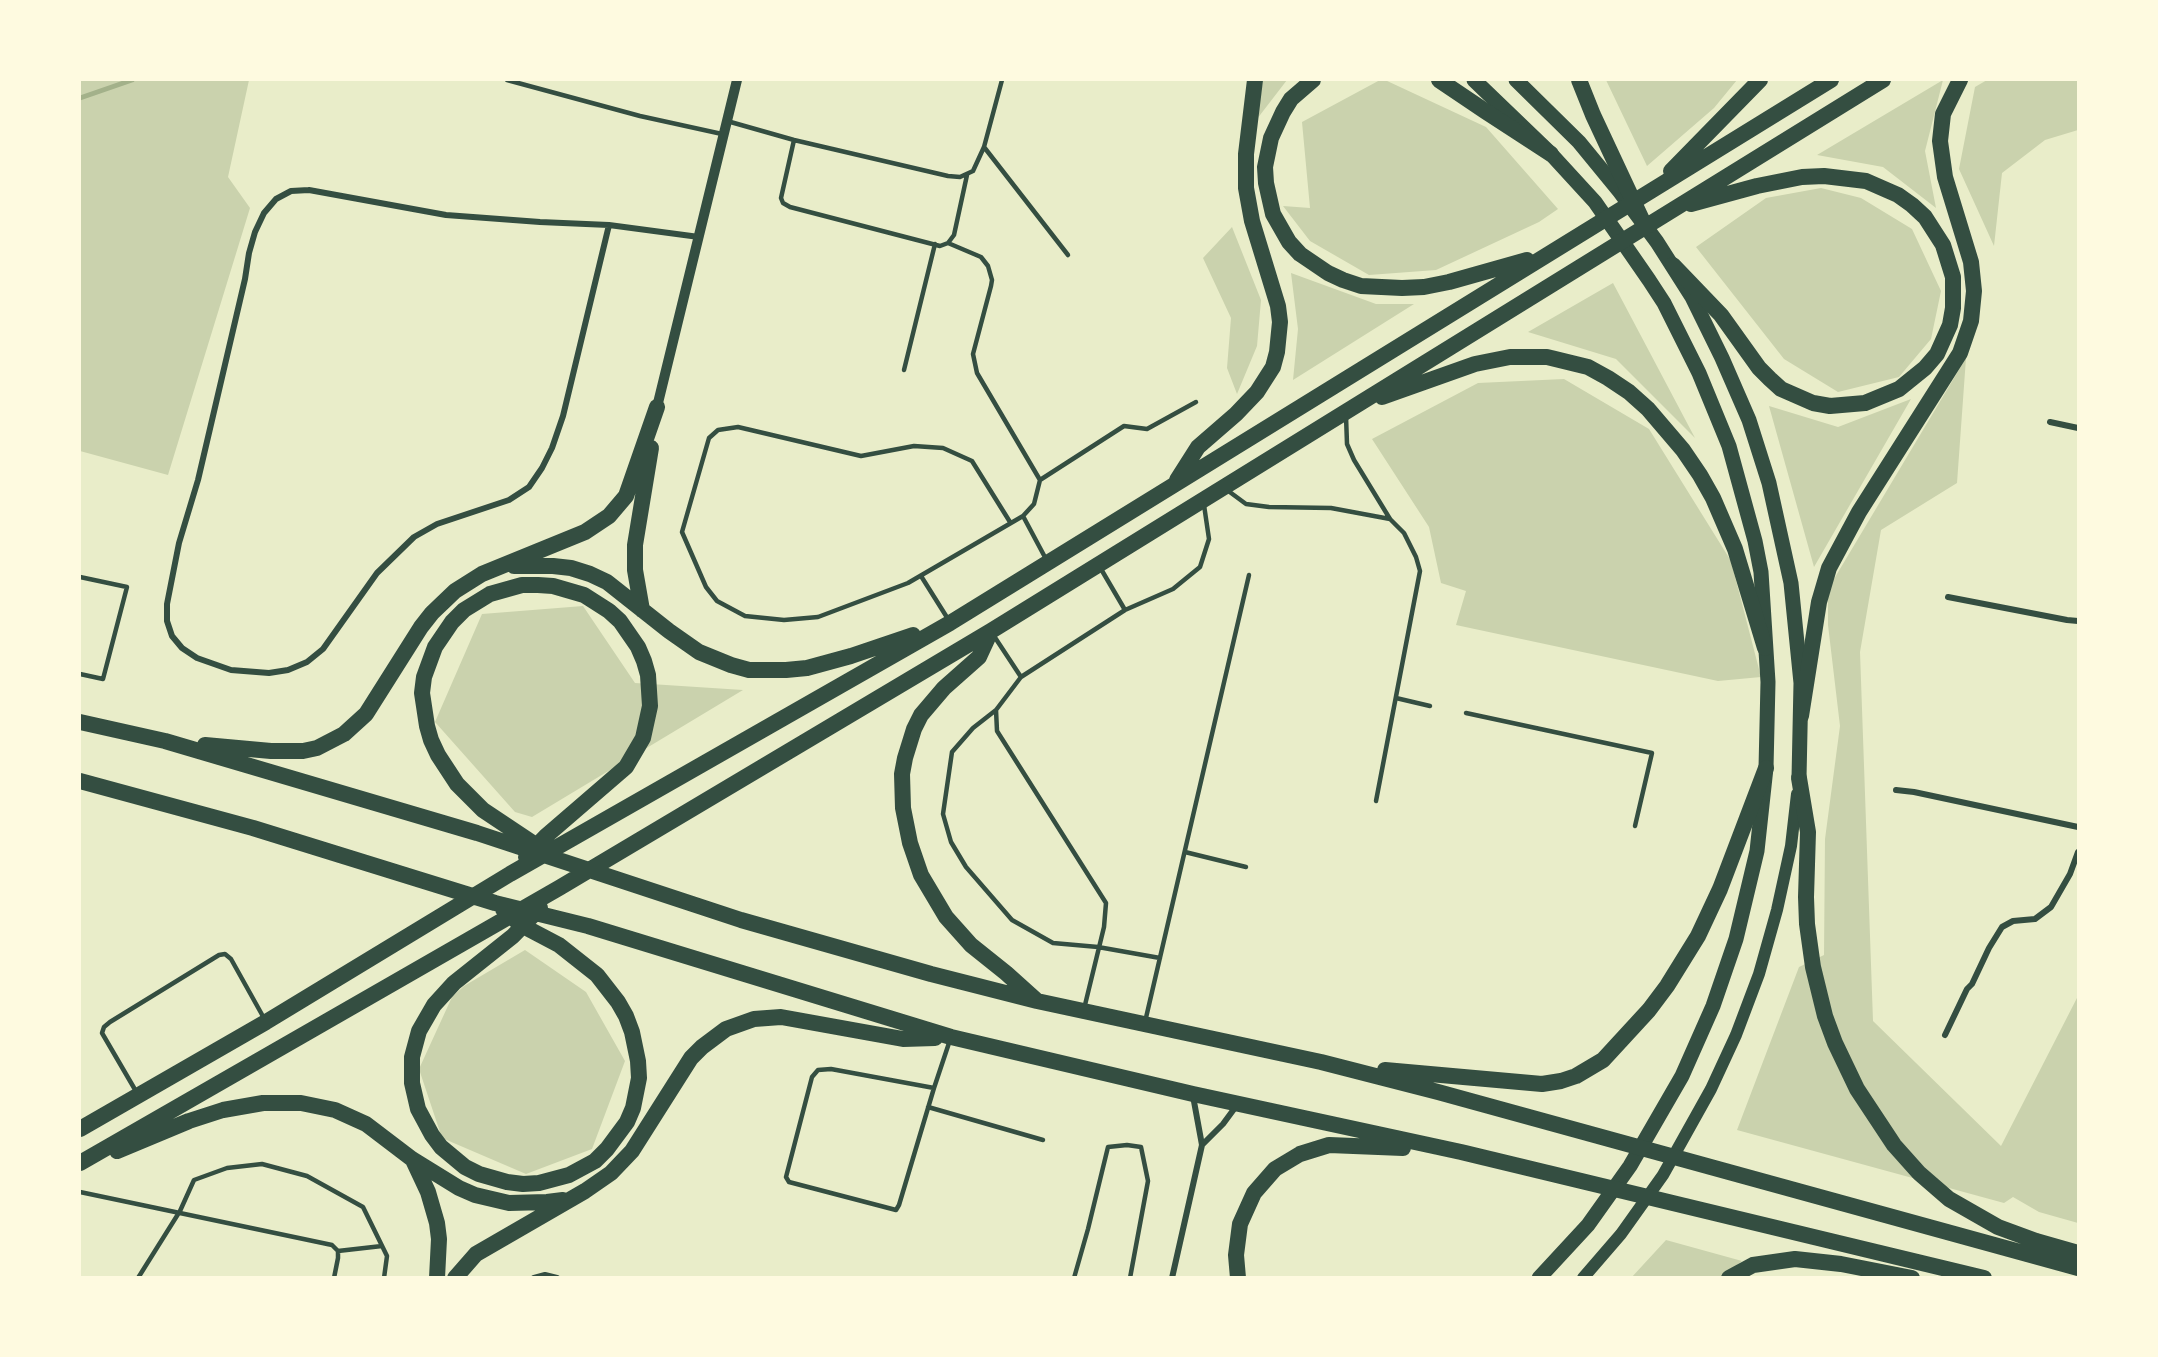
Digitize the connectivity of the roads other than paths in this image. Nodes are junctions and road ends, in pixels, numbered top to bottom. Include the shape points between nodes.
1 (507, 80) edge
2 (737, 80) edge
3 (1002, 80) edge
4 (1255, 80) edge
5 (1313, 80) edge
6 (1439, 80) edge
7 (1474, 80) edge
8 (1516, 80) edge
9 (1579, 80) edge
10 (1760, 80) edge
11 (1831, 80) edge
12 (1883, 80) edge
13 (1960, 80) edge
14 (727, 121) junction
15 (724, 134) junction
16 (794, 140) junction
17 (984, 147) junction
18 (1551, 154) junction
19 (1605, 161) junction
20 (968, 175) junction
21 (1652, 190) junction
22 (1673, 210) junction
23 (1643, 222) joint
24 (609, 225) junction
25 (699, 237) junction
26 (948, 243) junction
27 (935, 244) junction
28 (1548, 254) junction
29 (1068, 255) dead end
30 (1673, 265) junction
31 (904, 370) dead end
32 (1196, 402) dead end
33 (657, 407) junction
34 (1350, 409) junction
35 (2050, 422) dead end
36 (2079, 428) edge
37 (1040, 480) junction
38 (1175, 483) junction
39 (1222, 487) junction
40 (1203, 499) junction
41 (1023, 516) junction
42 (1390, 519) junction
43 (1010, 522) junction
44 (1048, 562) junction
45 (1098, 564) junction
46 (498, 568) junction
47 (1249, 575) dead end
48 (921, 576) junction
49 (80, 578) edge
50 (1948, 597) dead end
51 (642, 610) junction
52 (1125, 610) junction
53 (2079, 621) edge
54 (950, 623) junction
55 (991, 631) junction
56 (1765, 648) junction
57 (80, 674) edge
58 (1021, 676) junction
59 (1396, 698) junction
60 (1430, 706) dead end
61 (996, 710) junction
62 (1466, 713) dead end
63 (1801, 716) junction
64 (80, 722) edge
65 (165, 741) junction
66 (1766, 768) junction
67 (1799, 778) junction
68 (80, 781) edge
69 (1896, 790) dead end
70 (1376, 801) dead end
71 (1635, 826) dead end
72 (2079, 827) edge
73 (1185, 852) junction
74 (2079, 852) edge
75 (557, 858) junction
76 (1246, 867) dead end
77 (510, 874) junction
78 (559, 888) junction
79 (495, 903) junction
80 (1098, 947) junction
81 (1160, 958) junction
82 (1037, 1001) junction
83 (1084, 1011) junction
84 (266, 1022) junction
85 (1144, 1024) junction
86 (1945, 1035) dead end
87 (951, 1037) junction
88 (1321, 1062) junction
89 (934, 1088) junction
90 (1193, 1094) junction
91 (138, 1095) junction
92 (1238, 1104) junction
93 (928, 1107) junction
94 (80, 1129) edge
95 (1043, 1140) dead end
96 (1202, 1145) junction
97 (1461, 1152) junction
98 (412, 1159) junction
99 (80, 1164) edge
100 (80, 1192) edge
101 (572, 1199) junction
102 (180, 1211) junction
103 (382, 1246) junction
104 (338, 1251) junction
105 (2079, 1253) edge
106 (2079, 1268) edge
107 (138, 1278) edge
108 (334, 1278) edge
109 (384, 1278) edge
110 (437, 1278) edge
111 (455, 1278) edge
112 (534, 1278) edge
113 (557, 1278) edge
114 (1074, 1278) edge
115 (1130, 1278) edge
116 (1172, 1278) edge
117 (1238, 1278) edge
118 (1539, 1278) edge
119 (1583, 1278) edge
120 (1729, 1278) edge
121 (1912, 1278) edge
122 (1984, 1278) edge

1 - 15 lane
2 - 14 street
3 - 17 lane
4 - 38 highway via 1246,188 1278,306 1278,352 1257,392 1198,447
5 - 28 highway via 1292,99 1276,124 1265,175 1280,228 1314,265 1361,286 1402,288 1449,282
6 - 18 highway
7 - 18 main road
8 - 19 main road via 1579,142
9 - 19 highway
10 - 21 highway
11 - 21 highway
12 - 22 highway
13 - 63 highway via 1943,114 1940,141 1945,177 1971,262 1971,321 1960,353 1859,512 1829,568 1817,611
14 - 15 street
14 - 16 lane
15 - 25 street
16 - 20 lane via 948,176
16 - 27 lane via 783,203
17 - 20 lane
17 - 29 lane
18 - 56 main road via 1615,229 1664,303 1699,373 1729,446 1750,520 1761,572
19 - 23 highway
20 - 26 lane via 954,235
21 - 28 highway
22 - 30 highway via 1802,177 1866,181 1912,205 1935,231 1950,263 1950,325 1937,354 1913,379 1883,398 1830,406 1796,397 1770,379 1721,315
22 - 34 highway
23 - 30 main road
24 - 24 street via 446,214 309,190 291,191 276,199 264,213 249,253 170,586 167,621 182,648 196,658 231,670 269,673 307,662 323,650 377,573 414,537 437,524 509,500 529,487 552,448 563,416
24 - 25 street
25 - 33 street
26 - 27 lane
26 - 37 lane via 981,257 988,266 992,280 973,354 975,365
27 - 31 lane
28 - 38 highway
30 - 63 main road via 1722,358 1749,420 1768,483 1792,593
32 - 37 lane via 1147,429 1124,426
33 - 46 highway via 626,496 609,516 585,532
33 - 51 highway via 635,545
34 - 39 highway
34 - 42 lane via 1347,444
34 - 56 highway via 1475,364 1510,357 1547,357 1588,367 1608,378 1648,409 1700,475 1735,549
35 - 36 street
37 - 41 lane via 1034,504
38 - 44 highway
39 - 40 highway
39 - 42 lane via 1246,504 1331,508
40 - 45 highway
40 - 52 lane via 1209,539 1200,567 1173,589
41 - 43 lane
41 - 44 lane
42 - 59 lane via 1404,533 1420,571
43 - 48 lane
43 - 48 lane via 972,461 943,448 914,446 861,456 738,427 718,430 709,438 682,532 706,587 717,601 745,616 784,620 818,617
44 - 54 highway
45 - 52 lane
45 - 55 highway
46 - 51 highway via 571,568 607,582
46 - 65 highway via 468,582 443,601 366,714 333,741 317,748 287,752
47 - 73 lane
48 - 54 lane
49 - 57 lane via 127,587 103,679
50 - 53 street
51 - 54 highway via 699,652 731,665 767,671 828,663
52 - 58 lane
54 - 77 highway
55 - 58 lane
55 - 78 highway
55 - 82 highway via 979,657 921,714 903,766 903,808 921,875 946,917 971,945
56 - 66 main road
58 - 61 lane
59 - 60 lane
59 - 70 lane
61 - 80 lane via 997,731 1106,903
61 - 80 lane via 952,752 943,814 951,842 966,867 1012,920 1053,943
62 - 71 lane via 1652,753
63 - 67 main road
64 - 65 highway
65 - 75 highway
66 - 88 highway via 1698,936 1649,1010 1615,1049 1589,1070 1561,1081 1526,1084
66 - 118 main road via 1757,851 1736,939 1700,1038 1630,1166 1588,1225
67 - 105 highway via 1808,832 1806,897 1813,968 1835,1043 1863,1099 1906,1159 1949,1199 1998,1227
67 - 119 main road via 1784,878 1759,974 1736,1035 1700,1111 1663,1175 1621,1234
68 - 79 highway via 253,828
69 - 72 street
73 - 76 lane
73 - 81 lane
74 - 86 street via 2051,907 2035,919 2013,921 2002,927
75 - 77 highway via 500,823 457,784 438,755 424,711 422,693 429,662 452,622 490,594 522,585 570,590 596,602 620,621 644,661 650,706 643,738 626,767 546,836
75 - 82 highway via 741,920
77 - 84 highway
78 - 79 highway via 513,936 443,994 424,1018 412,1057 418,1109 441,1147 465,1167 492,1179 539,1183 582,1169 618,1136 633,1108 638,1061 626,1016 597,975 559,945 521,924
78 - 99 highway
79 - 87 highway via 588,927
80 - 81 lane
80 - 83 lane
81 - 85 lane
82 - 83 highway
83 - 85 highway
84 - 91 highway
84 - 91 lane via 231,959 219,955 104,1028 102,1033
85 - 88 highway
87 - 89 lane
87 - 90 highway
87 - 101 highway via 903,1039 781,1017 739,1023 691,1058 622,1162
88 - 106 highway
89 - 93 lane
89 - 93 lane via 818,1070 812,1077 786,1177 789,1182 896,1210
90 - 92 highway
90 - 96 street
91 - 94 highway
92 - 96 street
92 - 97 highway
93 - 95 lane
96 - 116 street
97 - 117 highway via 1329,1145 1287,1160 1264,1180 1246,1209 1236,1255
97 - 122 highway
98 - 99 highway via 378,1132 349,1116 318,1106 282,1102 206,1114
98 - 101 highway via 459,1188 493,1201
98 - 110 highway via 437,1223
100 - 102 lane
101 - 111 highway via 476,1254
102 - 103 lane via 194,1180 227,1168 262,1164 307,1176 363,1207
102 - 104 lane via 323,1242
102 - 107 lane
103 - 104 lane
103 - 109 lane via 387,1256
104 - 108 lane
112 - 113 street
114 - 115 lane via 1108,1147 1127,1145 1141,1147 1148,1181
120 - 121 highway via 1753,1265 1795,1259

